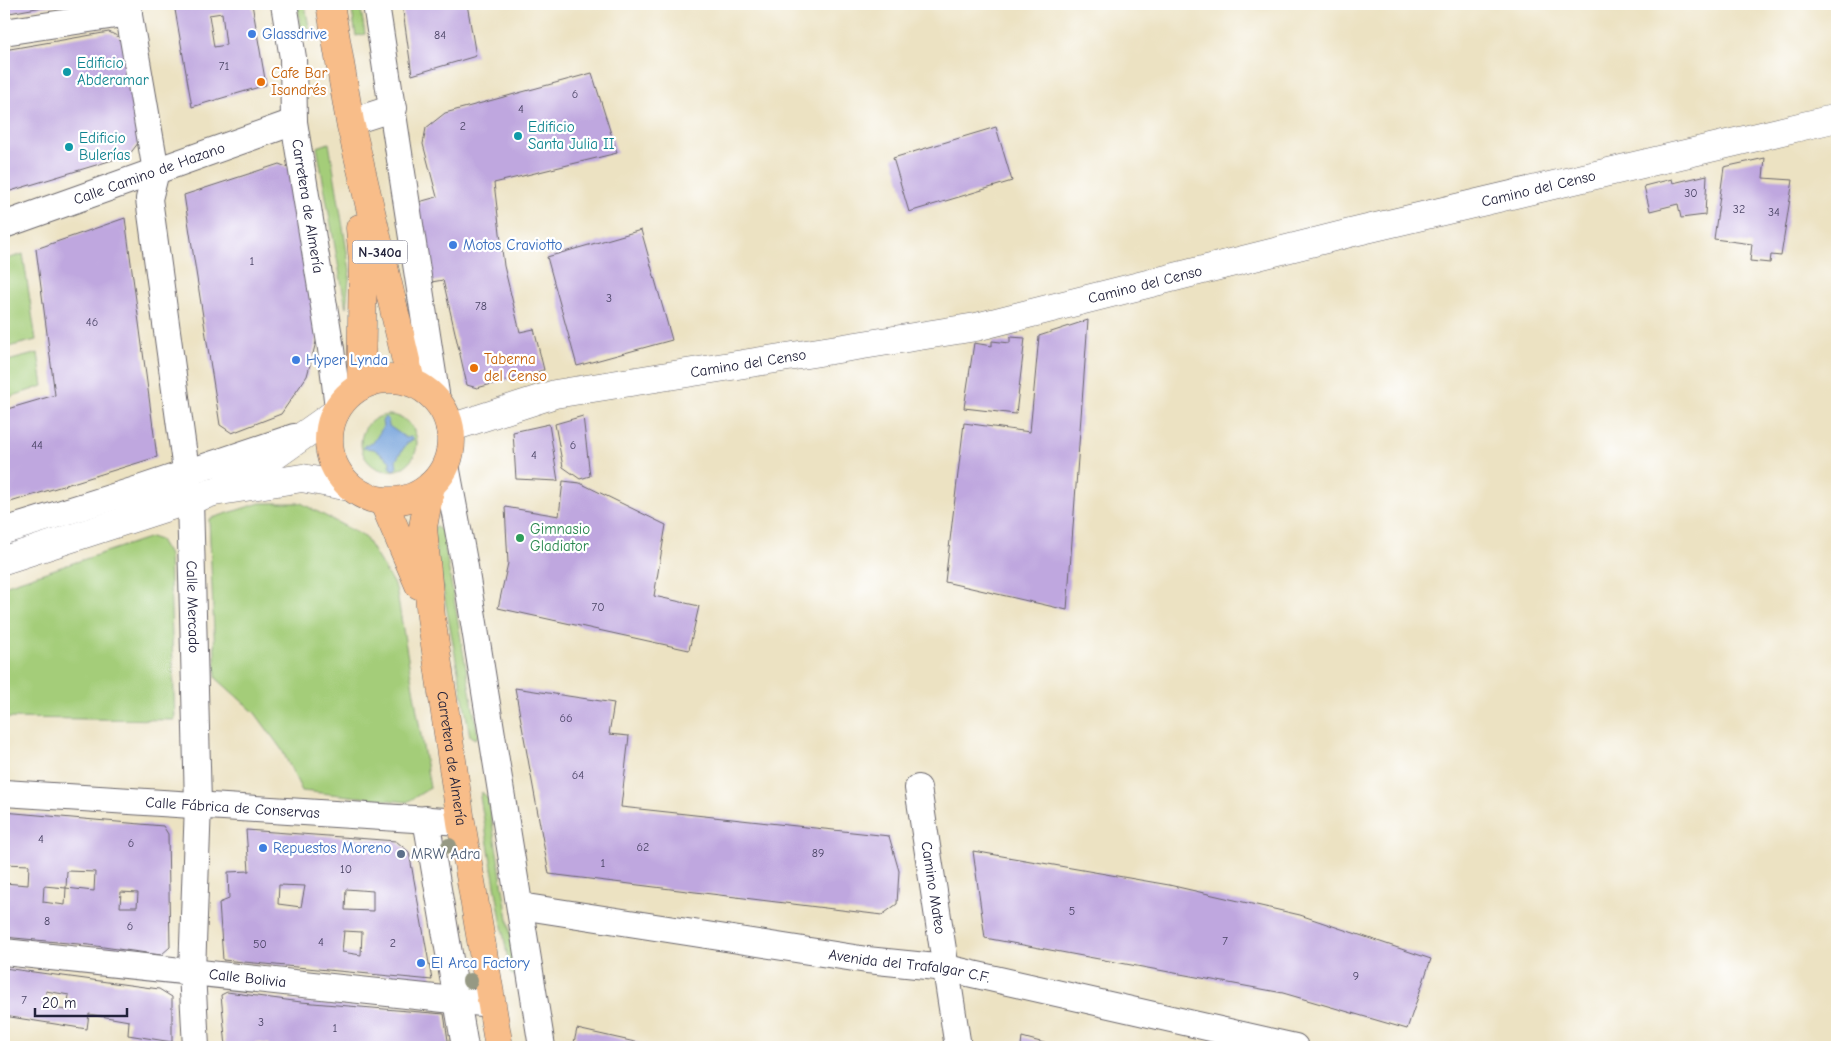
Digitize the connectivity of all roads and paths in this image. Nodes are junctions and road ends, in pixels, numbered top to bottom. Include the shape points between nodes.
1 (284, 4) edge
2 (330, 4) edge
3 (376, 4) edge
4 (128, 8) edge
5 (4, 32) edge
6 (394, 108) junction
7 (1837, 118) edge
8 (294, 122) junction
9 (350, 122) junction
10 (156, 171) junction
11 (4, 225) edge
12 (411, 382) junction
13 (361, 386) junction
14 (437, 400) junction
15 (336, 410) junction
16 (450, 428) junction
17 (301, 435) junction
18 (187, 473) junction
19 (439, 475) junction
20 (350, 487) junction
21 (202, 496) junction
22 (383, 501) junction
23 (4, 531) edge
24 (4, 560) edge
25 (431, 617) junction
26 (918, 788) dead end
27 (4, 793) edge
28 (198, 804) junction
29 (426, 819) junction
30 (461, 822) junction
31 (520, 906) junction
32 (4, 952) edge
33 (946, 968) junction
34 (192, 972) junction
35 (492, 1004) junction
36 (196, 1047) edge
37 (465, 1047) edge
38 (499, 1047) edge
39 (542, 1047) edge
40 (958, 1047) edge
41 (1295, 1047) edge

1 - 8 street, Carretera de Almería via 293,58
2 - 9 highway, N-340a
3 - 6 street
4 - 5 street
4 - 10 street
6 - 9 street
6 - 14 street
7 - 16 street, Camino del Censo via 1350,233 976,327 555,394
8 - 10 street, Calle Camino de Hazano
8 - 15 street, Carretera de Almería via 331,349
9 - 12 highway, N-340a
9 - 13 highway, N-340a via 363,261
10 - 11 street, Calle Camino de Hazano
10 - 18 street, Calle Mercado via 149,199
12 - 13 highway via 377,380
12 - 14 highway
13 - 15 highway via 348,395
14 - 16 highway
15 - 17 street
15 - 20 highway via 329,432 330,452 337,471
16 - 19 highway via 451,446
17 - 18 street
17 - 21 street via 270,459
18 - 21 street, Calle Mercado
18 - 23 street
19 - 22 highway via 417,495 400,501
19 - 25 highway, Carretera de Almería via 423,527
19 - 31 street
20 - 21 street via 302,478
20 - 22 highway
21 - 24 street
21 - 28 street, Calle Mercado
22 - 25 highway, Carretera de Almería
25 - 30 highway, Carretera de Almería
26 - 33 street, Camino Mateo
27 - 28 street, Calle Fábrica de Conservas
28 - 29 street, Calle Fábrica de Conservas
28 - 34 street, Calle Mercado
29 - 30 street, Calle Fábrica de Conservas
29 - 37 street
30 - 35 highway, Carretera de Almería
31 - 33 street, Avenida del Trafalgar C.F. via 867,960
31 - 39 street
32 - 34 street, Calle Bolivia
33 - 40 street, Camino Mateo
33 - 41 street, Avenida del Trafalgar C.F.
34 - 35 street, Calle Bolivia
34 - 36 street, Calle Mercado
35 - 38 highway, Carretera de Almería

